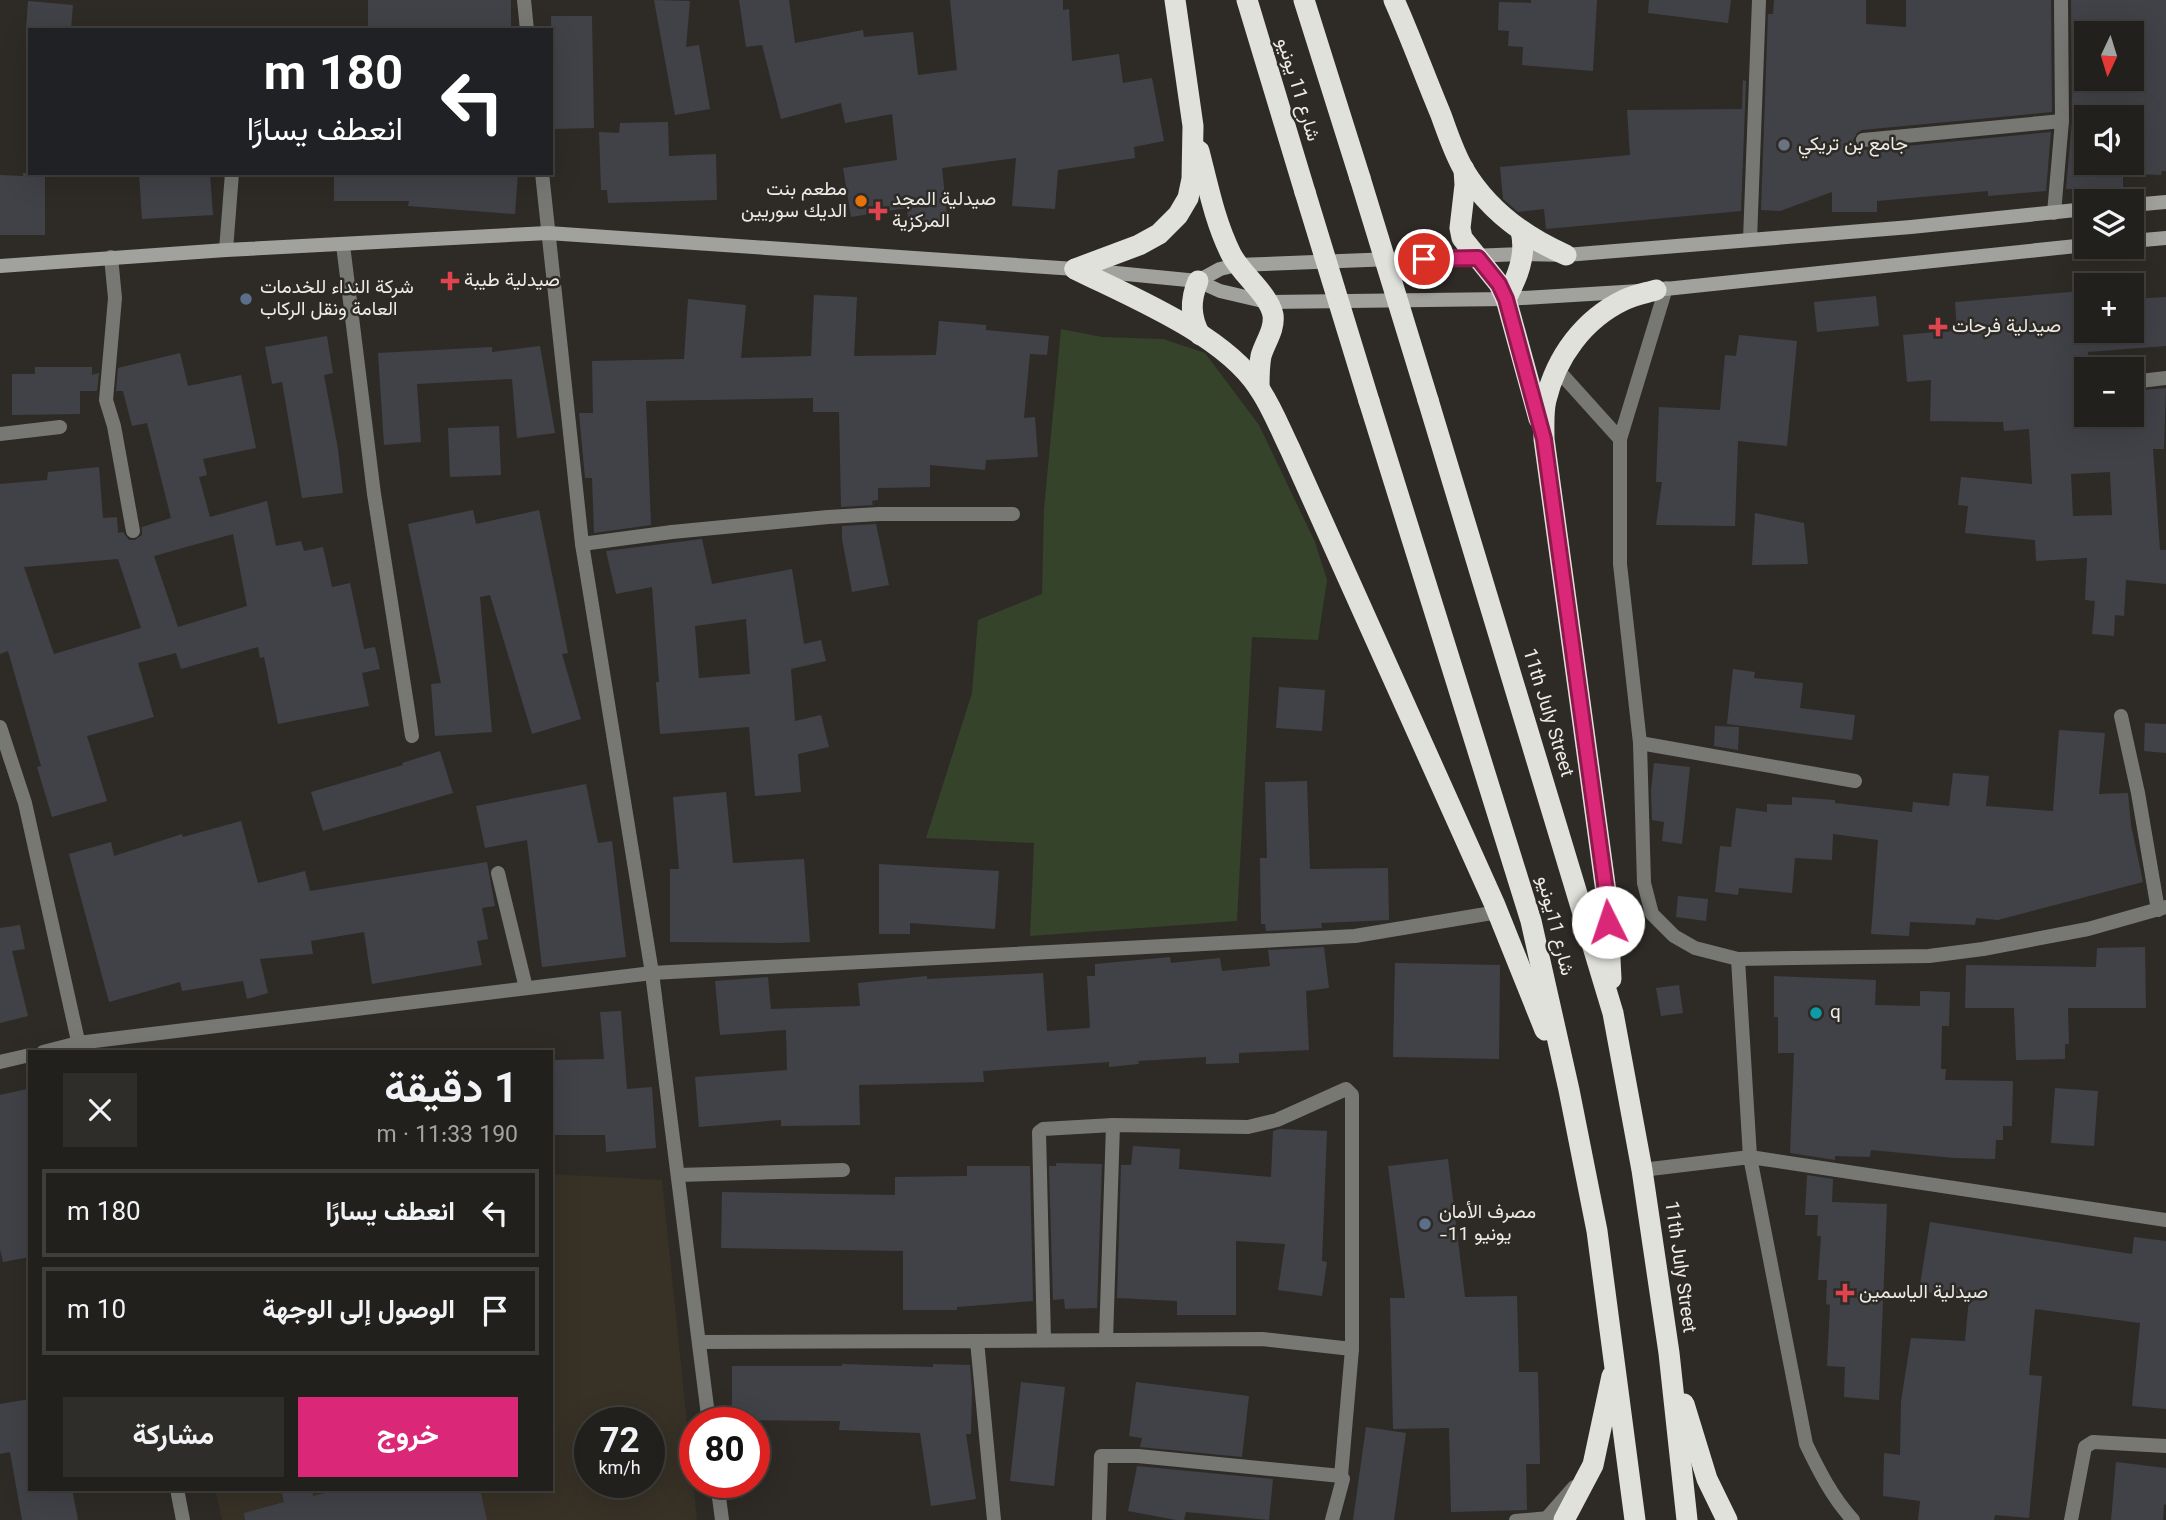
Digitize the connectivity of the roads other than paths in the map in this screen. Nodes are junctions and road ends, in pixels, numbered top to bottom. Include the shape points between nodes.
1 (524, 0) edge
2 (1175, 0) edge
3 (1247, 0) edge
4 (1304, 0) edge
5 (1394, 0) edge
6 (1759, 0) edge
7 (2061, 0) edge
8 (527, 28) edge
9 (2062, 121) junction
10 (1193, 125) junction
11 (1863, 140) dead end
12 (1464, 169) junction
13 (232, 175) edge
14 (542, 175) edge
15 (1360, 178) joint
16 (2166, 202) edge
17 (2144, 204) edge
18 (2074, 210) edge
19 (2054, 212) junction
20 (1521, 231) junction
21 (548, 233) junction
22 (2166, 238) edge
23 (1750, 240) junction
24 (2144, 240) edge
25 (343, 245) junction
26 (2074, 246) edge
27 (226, 250) junction
28 (1522, 254) junction
29 (1566, 255) junction
30 (111, 257) junction
31 (1478, 258) junction
32 (1237, 265) junction
33 (0, 266) edge
34 (1074, 268) junction
35 (1198, 281) junction
36 (1661, 289) junction
37 (1506, 299) junction
38 (1267, 302) junction
39 (1200, 335) junction
40 (1556, 368) junction
41 (2166, 378) edge
42 (2144, 381) edge
43 (1259, 388) junction
44 (1369, 401) joint
45 (60, 427) dead end
46 (0, 435) edge
47 (1544, 439) junction
48 (1620, 439) junction
49 (1013, 514) dead end
50 (133, 531) dead end
51 (582, 544) junction
52 (2121, 716) dead end
53 (0, 727) edge
54 (412, 736) dead end
55 (1640, 743) junction
56 (1856, 781) dead end
57 (498, 873) dead end
58 (2162, 908) edge
59 (1498, 912) junction
60 (1738, 959) junction
61 (652, 973) junction
62 (526, 988) junction
63 (1613, 1013) junction
64 (79, 1048) edge
65 (61, 1050) edge
66 (28, 1055) edge
67 (0, 1062) edge
68 (1569, 1090) junction
69 (1113, 1125) junction
70 (1750, 1157) junction
71 (843, 1170) dead end
72 (1642, 1170) junction
73 (678, 1175) junction
74 (2166, 1220) edge
75 (1044, 1340) junction
76 (1106, 1340) junction
77 (977, 1341) junction
78 (699, 1342) junction
79 (1352, 1349) junction
80 (1668, 1353) junction
81 (1615, 1360) junction
82 (707, 1407) edge
83 (2166, 1446) edge
84 (1341, 1476) junction
85 (177, 1491) edge
86 (719, 1498) edge
87 (1553, 1519) edge
88 (183, 1520) edge
89 (722, 1520) edge
90 (994, 1520) edge
91 (1099, 1520) edge
92 (1332, 1520) edge
93 (1515, 1520) edge
94 (1635, 1520) edge
95 (1687, 1520) edge
96 (1727, 1520) edge
97 (1853, 1520) edge
98 (2071, 1520) edge

1 - 8 street
2 - 10 highway
3 - 44 highway, شارع 11 يونيو, bridge
4 - 15 highway, شارع 11 يونيو
5 - 12 highway
6 - 23 street
7 - 9 street
9 - 11 street
9 - 19 street
10 - 32 highway via 1218,223
10 - 34 highway via 1192,178 1178,215 1139,245
12 - 20 highway via 1489,203
12 - 31 highway via 1461,228 1466,245
13 - 27 street
14 - 21 street
15 - 63 highway, 11th July Street, bridge
16 - 17 main road
18 - 19 main road
19 - 23 main road
20 - 28 highway
20 - 29 highway
21 - 25 main road
21 - 34 main road
21 - 51 street
22 - 24 main road
23 - 29 main road
25 - 27 main road
25 - 54 street via 374,494
26 - 36 main road
27 - 30 main road
28 - 29 main road
28 - 31 main road
28 - 37 highway
30 - 33 main road
30 - 50 street via 114,298 106,400
31 - 32 main road
31 - 37 highway
32 - 35 main road
32 - 38 highway
34 - 35 main road
34 - 39 highway
35 - 38 main road
35 - 39 highway via 1192,303
36 - 37 main road
36 - 40 highway via 1625,300 1597,317 1573,340
36 - 48 street
37 - 38 main road
37 - 47 highway
38 - 43 highway via 1274,322 1261,356
39 - 43 highway via 1242,367
40 - 47 highway via 1545,402
40 - 48 street
41 - 42 street
43 - 59 highway
44 - 68 highway, شارع 11يونيو via 1531,921
45 - 46 street
47 - 63 highway via 1607,899
48 - 55 street via 1620,564
49 - 51 street via 780,520
51 - 61 street
52 - 58 street
53 - 64 street via 25,803
55 - 56 street
55 - 60 street via 1644,883 1652,914 1674,936 1695,948
57 - 62 street
58 - 60 street via 2088,929 1928,956
59 - 61 street via 1355,936
59 - 68 highway
60 - 70 street
61 - 62 street
61 - 73 street
62 - 64 street
63 - 72 highway, 11th July Street
64 - 65 street
66 - 67 street
68 - 81 highway, شارع 11يونيو via 1597,1231
69 - 75 street via 1043,1129 1038,1134
69 - 76 street
69 - 79 street via 1248,1127 1277,1120 1346,1089 1352,1095
70 - 72 street
70 - 74 street
70 - 97 street via 1805,1444 1824,1481
71 - 73 street
72 - 80 highway, 11th July Street
73 - 78 street
75 - 76 street
75 - 77 street
76 - 79 street via 1262,1339
77 - 78 street
77 - 90 street
78 - 82 street
79 - 84 street
80 - 95 highway, 11th July Street
80 - 96 highway via 1707,1479
81 - 87 highway via 1593,1465
81 - 94 highway, شارع 11يونيو
83 - 98 street via 2093,1442 2085,1447
84 - 91 street via 1139,1455 1101,1456
84 - 92 street
85 - 88 street
86 - 89 street
87 - 93 lane

